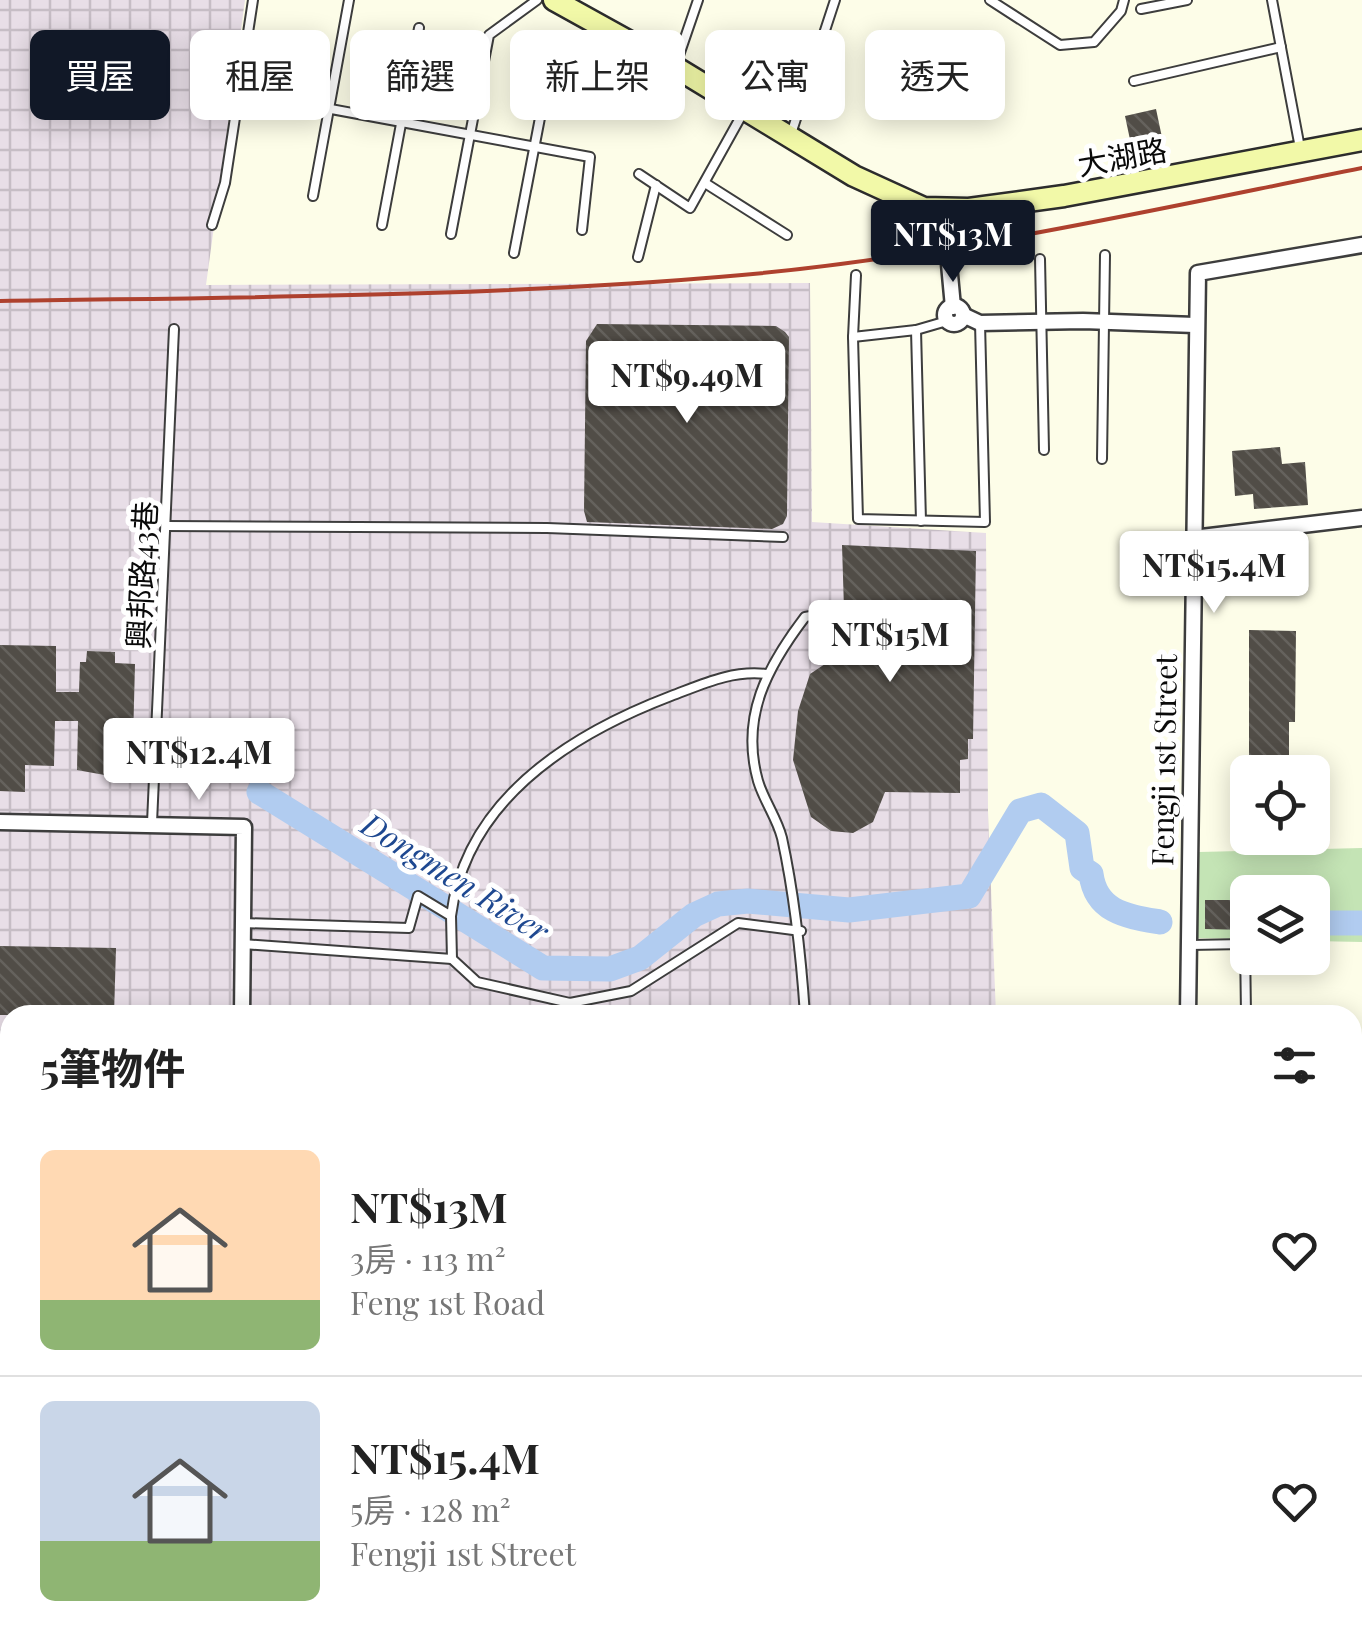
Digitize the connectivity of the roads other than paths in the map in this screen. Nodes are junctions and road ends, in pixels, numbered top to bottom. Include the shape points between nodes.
1 (252, 0) edge
2 (350, 0) edge
3 (537, 0) edge
4 (554, 0) edge
5 (698, 0) edge
6 (834, 0) edge
7 (990, 0) edge
8 (1124, 0) edge
9 (1272, 0) edge
10 (1180, 1) edge
11 (1141, 8) dead end
12 (419, 28) dead end
13 (247, 30) edge
14 (608, 30) edge
15 (1281, 47) junction
16 (685, 54) edge
17 (1134, 81) dead end
18 (330, 98) edge
19 (330, 108) edge
20 (234, 120) edge
21 (326, 120) edge
22 (539, 120) edge
23 (739, 120) edge
24 (760, 120) edge
25 (401, 121) junction
26 (468, 133) junction
27 (790, 137) junction
28 (1362, 140) edge
29 (534, 146) junction
30 (1301, 153) junction
31 (639, 174) dead end
32 (705, 183) junction
33 (656, 186) junction
34 (313, 196) dead end
35 (944, 210) junction
36 (212, 225) dead end
37 (382, 225) dead end
38 (582, 230) dead end
39 (452, 234) dead end
40 (787, 236) dead end
41 (1362, 245) edge
42 (514, 253) dead end
43 (1106, 256) dead end
44 (638, 257) dead end
45 (1040, 259) dead end
46 (856, 275) dead end
47 (954, 314) junction
48 (1040, 322) junction
49 (1104, 322) junction
50 (980, 323) junction
51 (1195, 326) junction
52 (174, 329) dead end
53 (916, 330) junction
54 (853, 338) junction
55 (1044, 450) dead end
56 (1102, 458) dead end
57 (1362, 518) edge
58 (921, 521) junction
59 (166, 526) junction
60 (783, 537) dead end
61 (1193, 538) junction
62 (822, 614) dead end
63 (766, 674) junction
64 (0, 822) edge
65 (152, 823) junction
66 (451, 916) junction
67 (243, 923) junction
68 (801, 931) junction
69 (1189, 942) junction
70 (243, 944) junction
71 (452, 959) junction
72 (242, 1005) edge
73 (805, 1005) edge
74 (1188, 1005) edge
75 (1246, 1005) edge

1 - 13 lane
2 - 18 lane
3 - 26 lane via 488,36
4 - 14 street, 大湖路
5 - 16 lane
6 - 27 lane
7 - 8 lane via 1060,44 1094,42
9 - 15 lane
10 - 11 lane
12 - 25 lane
15 - 17 lane
15 - 30 lane
19 - 25 lane
20 - 36 lane
21 - 34 lane
22 - 29 lane
23 - 32 lane
24 - 27 street, 大湖路
25 - 26 lane
25 - 37 lane
26 - 29 lane
26 - 39 lane
27 - 35 street, 大湖路 via 854,176 924,208
28 - 30 street, 大湖路
29 - 38 lane via 590,157
29 - 42 lane
30 - 35 street, 大湖路 via 1064,196
31 - 33 lane
32 - 33 lane via 690,208
32 - 40 lane
33 - 44 lane
35 - 47 street
41 - 51 street, Fengji 1st Street via 1198,272
43 - 49 lane
45 - 48 lane
46 - 54 lane
47 - 50 street
47 - 53 lane
48 - 49 street
48 - 50 street
48 - 55 lane
49 - 51 street
49 - 56 lane
50 - 58 lane via 985,522
51 - 61 street, Fengji 1st Street
52 - 59 lane, 興邦路43巷
53 - 54 lane
53 - 58 lane
54 - 58 lane via 858,519
57 - 61 street
59 - 60 lane
59 - 65 lane, 興邦路43巷
61 - 69 street, Fengji 1st Street
62 - 63 lane via 805,617
63 - 66 lane via 740,671 656,702 555,755 469,846
63 - 68 lane via 752,746
64 - 65 street
65 - 67 street via 244,827
66 - 67 lane via 418,896 410,928
66 - 71 lane
67 - 70 street
68 - 71 lane via 738,923 630,991 586,1002 524,996 477,982
68 - 73 lane
69 - 74 street, Fengji 1st Street
69 - 75 lane via 1244,944
70 - 71 lane
70 - 72 street

